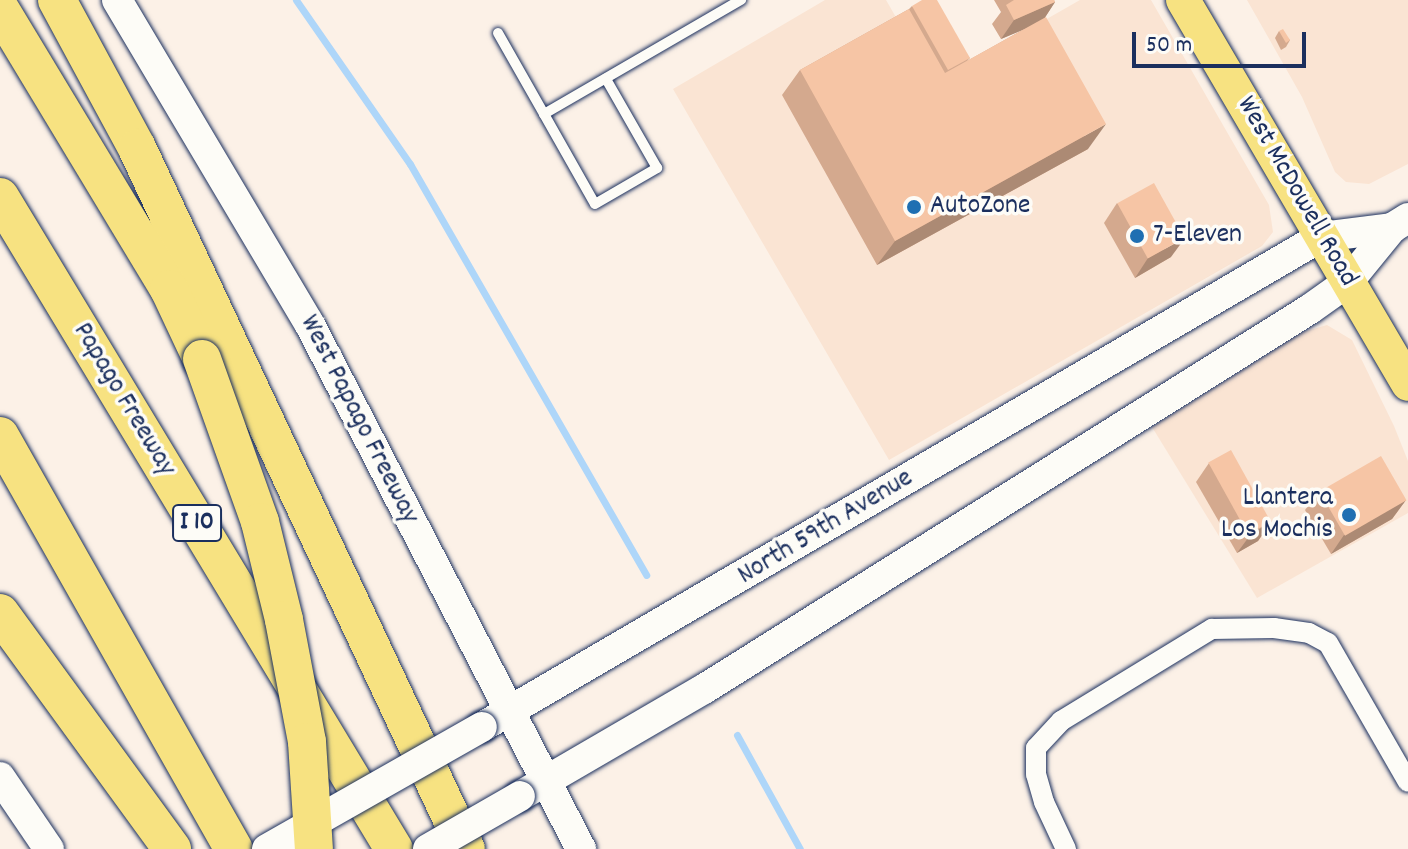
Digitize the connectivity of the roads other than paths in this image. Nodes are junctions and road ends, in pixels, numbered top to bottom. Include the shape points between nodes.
1 (57, 0) edge
2 (117, 0) edge
3 (741, 0) edge
4 (1183, 0) edge
5 (0, 9) edge
6 (498, 33) dead end
7 (606, 79) junction
8 (544, 114) junction
9 (0, 197) edge
10 (1400, 223) edge
11 (1321, 237) junction
12 (1348, 282) junction
13 (1408, 384) edge
14 (0, 436) edge
15 (0, 613) edge
16 (508, 711) junction
17 (1402, 757) edge
18 (0, 777) edge
19 (548, 781) junction
20 (1408, 782) edge
21 (49, 849) edge
22 (172, 849) edge
23 (234, 849) edge
24 (267, 849) edge
25 (314, 849) edge
26 (394, 849) edge
27 (428, 849) edge
28 (466, 849) edge
29 (581, 849) edge
30 (1066, 849) edge

1 - 28 highway via 137,148
2 - 16 main road, West Papago Freeway via 310,325
3 - 7 lane
4 - 11 main road, West McDowell Road
5 - 25 highway, bridge via 169,289 202,359 260,522 282,608 307,742
6 - 8 lane
7 - 8 lane
7 - 8 lane via 657,168 595,204
9 - 26 highway, Papago Freeway / I 10
10 - 11 main road, North 59th Avenue
10 - 12 main road, North 59th Avenue
11 - 12 main road, West McDowell Road
11 - 16 main road, North 59th Avenue
12 - 13 main road, West McDowell Road
12 - 19 main road, North 59th Avenue via 750,661
14 - 23 highway
15 - 22 highway
16 - 19 main road, West Papago Freeway
16 - 24 main road, North 59th Avenue, bridge
17 - 20 street
17 - 30 street via 1328,643 1309,633 1274,628 1212,629 1061,721 1036,748 1044,802
18 - 21 main road
19 - 27 main road, North 59th Avenue, bridge
19 - 29 main road, West Papago Freeway

